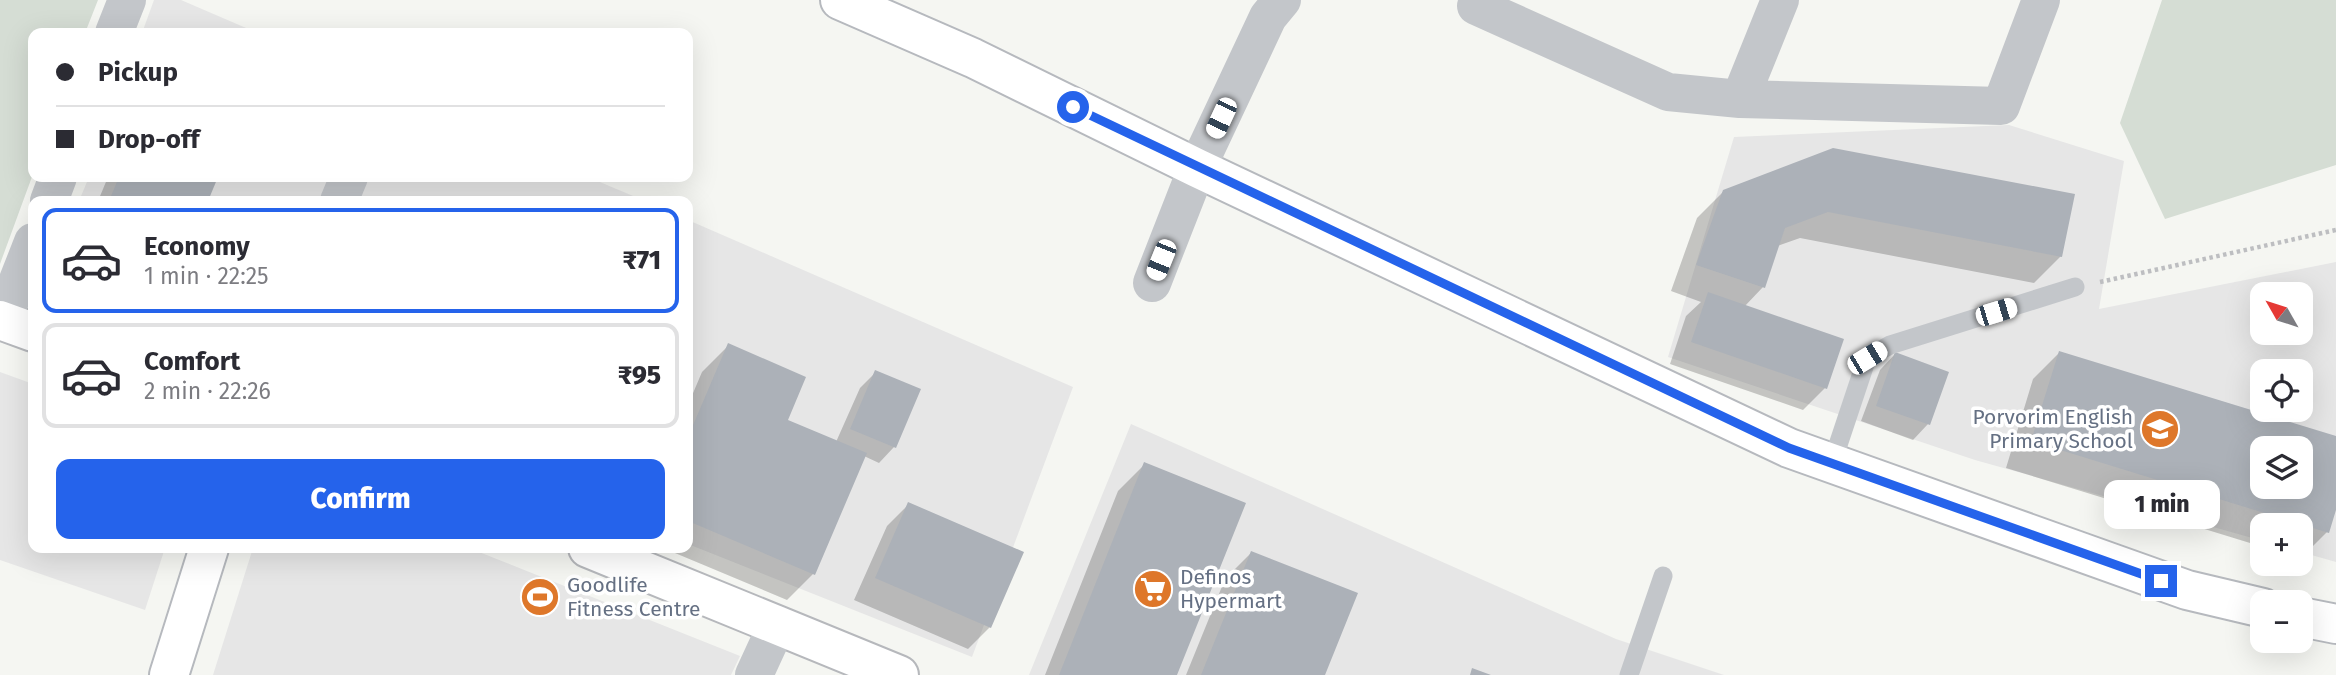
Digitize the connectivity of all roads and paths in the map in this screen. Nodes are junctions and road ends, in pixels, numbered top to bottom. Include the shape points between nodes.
1 (127, 0) edge
2 (840, 0) edge
3 (1282, 0) edge
4 (1780, 0) edge
5 (2041, 0) edge
6 (1468, 2) edge
7 (116, 28) edge
8 (1740, 99) junction
9 (1197, 168) junction
10 (2336, 230) edge
11 (28, 262) edge
12 (1152, 283) dead end
13 (2075, 287) joint
14 (12, 325) edge
15 (1832, 463) junction
16 (207, 553) edge
17 (600, 553) edge
18 (1663, 576) dead end
19 (2250, 605) edge
20 (2313, 619) edge
21 (2336, 624) edge
22 (777, 625) junction
23 (169, 675) edge
24 (754, 675) edge
25 (900, 675) edge
26 (1629, 675) edge

1 - 7 street
2 - 9 main road via 973,58
3 - 9 street via 1268,17
4 - 8 street
5 - 8 street via 2001,106
6 - 8 street via 1668,92
9 - 12 street
9 - 15 main road via 1789,448
10 - 13 path
11 - 14 street
13 - 15 lane via 1890,345 1867,358
15 - 19 main road via 2187,590
16 - 23 main road
17 - 22 main road
18 - 26 lane
20 - 21 main road
22 - 24 street
22 - 25 main road

